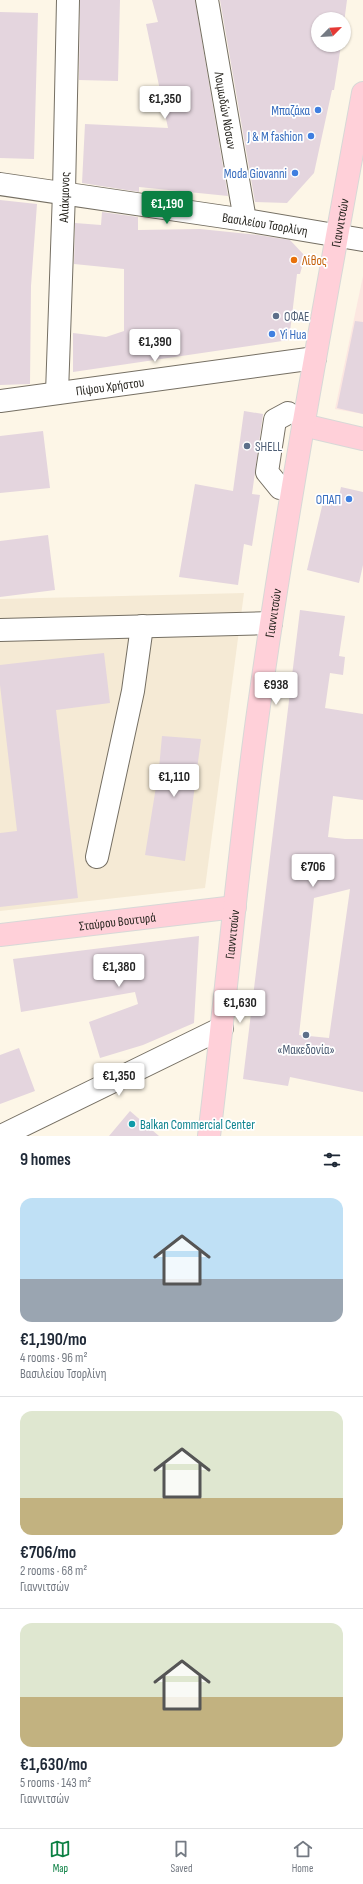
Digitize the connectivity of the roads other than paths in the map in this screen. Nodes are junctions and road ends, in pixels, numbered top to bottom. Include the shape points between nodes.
1 (68, 0) edge
2 (207, 0) edge
3 (363, 93) edge
4 (0, 184) edge
5 (64, 192) junction
6 (245, 220) junction
7 (338, 234) junction
8 (363, 240) edge
9 (315, 358) junction
10 (57, 393) junction
11 (0, 401) edge
12 (296, 419) junction
13 (363, 439) edge
14 (280, 488) dead end
15 (271, 623) junction
16 (142, 626) junction
17 (0, 630) edge
18 (97, 857) dead end
19 (234, 907) junction
20 (0, 935) edge
21 (222, 1028) junction
22 (1, 1136) edge
23 (209, 1136) edge

1 - 5 street, Αλιάκμονος
2 - 6 street, Λοιμωδών Νόσων
3 - 7 main road, Γιαννιτσών
4 - 5 street, Βασιλείου Τσορλίνη
5 - 6 street, Βασιλείου Τσορλίνη
5 - 10 street, Αλιάκμονος
6 - 7 street, Βασιλείου Τσορλίνη
7 - 8 street, Βασιλείου Τσορλίνη
7 - 9 main road, Γιαννιτσών
9 - 10 street, Πίψου Χρήστου
9 - 12 main road, Γιαννιτσών
10 - 11 street, Πίψου Χρήστου
12 - 13 main road
12 - 14 street via 275,420 266,472
12 - 15 main road, Γιαννιτσών
15 - 16 street
15 - 19 main road, Γιαννιτσών
16 - 17 street
16 - 18 street via 133,691
19 - 20 main road, Σταύρου Βουτυρά
19 - 21 main road, Γιαννιτσών
21 - 22 street
21 - 23 main road, Γιαννιτσών

